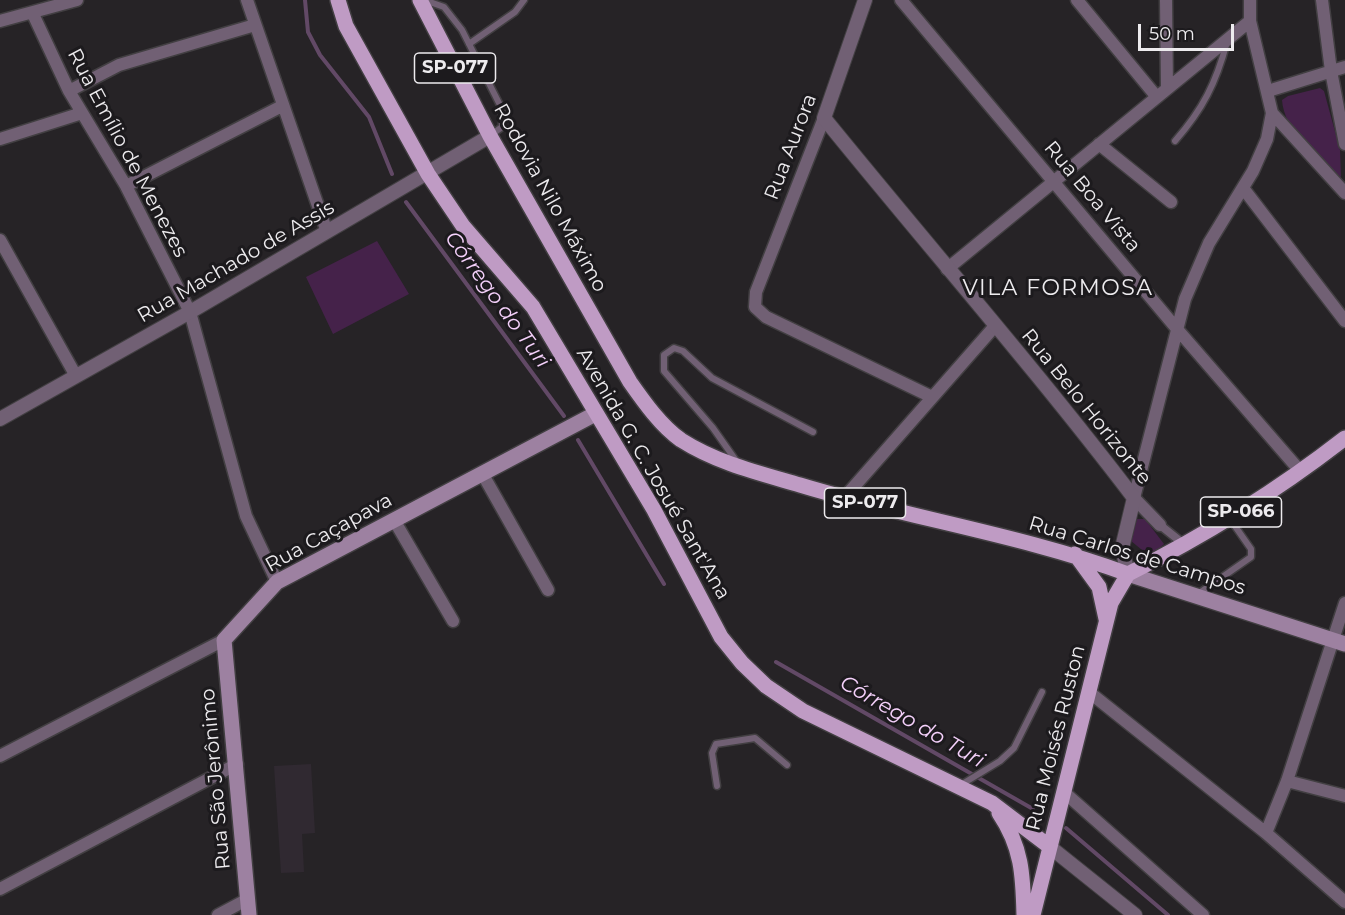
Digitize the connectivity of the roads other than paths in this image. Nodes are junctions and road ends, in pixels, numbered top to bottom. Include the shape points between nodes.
1 (77, 0) edge
2 (248, 0) edge
3 (338, 0) edge
4 (422, 0) edge
5 (524, 0) edge
6 (865, 0) edge
7 (901, 0) edge
8 (1077, 0) edge
9 (1166, 0) edge
10 (1250, 0) edge
11 (1322, 0) edge
12 (33, 14) junction
13 (0, 21) edge
14 (1250, 21) junction
15 (255, 25) junction
16 (1228, 38) junction
17 (469, 44) junction
18 (1345, 67) edge
19 (1331, 71) junction
20 (1167, 87) junction
21 (69, 91) junction
22 (1268, 91) junction
23 (1156, 96) junction
24 (282, 106) junction
25 (82, 113) junction
26 (1272, 113) junction
27 (824, 117) junction
28 (490, 135) junction
29 (0, 139) edge
30 (1175, 141) dead end
31 (1099, 144) junction
32 (1345, 144) edge
33 (428, 174) junction
34 (1054, 181) junction
35 (126, 186) junction
36 (1243, 188) junction
37 (1345, 193) edge
38 (1171, 202) dead end
39 (327, 232) junction
40 (0, 240) edge
41 (947, 269) junction
42 (190, 312) junction
43 (1345, 321) edge
44 (995, 326) junction
45 (1177, 329) junction
46 (76, 376) junction
47 (630, 382) joint
48 (932, 397) junction
49 (596, 414) junction
50 (0, 419) edge
51 (813, 432) dead end
52 (1345, 438) edge
53 (741, 467) junction
54 (1301, 472) junction
55 (482, 473) junction
56 (844, 498) junction
57 (1134, 498) junction
58 (1230, 519) junction
59 (394, 520) junction
60 (1160, 525) joint
61 (1185, 545) junction
62 (1075, 554) junction
63 (1128, 574) junction
64 (277, 582) junction
65 (548, 590) dead end
66 (1195, 596) junction
67 (1345, 603) edge
68 (453, 621) dead end
69 (1106, 622) junction
70 (224, 640) junction
71 (1340, 643) edge
72 (1042, 692) dead end
73 (1089, 692) junction
74 (0, 756) edge
75 (237, 764) junction
76 (787, 765) dead end
77 (1287, 781) junction
78 (717, 786) dead end
79 (959, 787) junction
80 (1065, 793) junction
81 (1345, 796) edge
82 (992, 803) junction
83 (1266, 833) junction
84 (1050, 847) junction
85 (0, 889) edge
86 (248, 899) junction
87 (1345, 902) edge
88 (218, 915) edge
89 (249, 915) edge
90 (1024, 915) edge
91 (1033, 915) edge
92 (1135, 915) edge
93 (1203, 915) edge

1 - 12 street
2 - 15 street
3 - 33 main road, Avenida G. C. Josué Sant'Ana via 346,26
4 - 17 lane via 444,7
4 - 28 main road, Rodovia Nilo Máximo / SP-077
5 - 17 lane via 515,12
6 - 27 street, Rua Aurora
7 - 34 street, Rua Boa Vista
8 - 23 street
9 - 20 street
10 - 14 street
11 - 19 street
12 - 13 street
12 - 21 street, Rua Emílio de Menezes
14 - 16 street
14 - 22 street
15 - 21 street via 119,65
15 - 24 street
16 - 20 street
16 - 30 lane via 1218,75 1198,114
17 - 28 lane via 502,109 502,127
18 - 19 street
19 - 22 street
19 - 32 street
20 - 23 street
21 - 25 street, Rua Emílio de Menezes
22 - 26 street
23 - 31 street
24 - 35 street
24 - 39 street
25 - 29 street
25 - 35 street, Rua Emílio de Menezes
26 - 36 street via 1262,153
26 - 37 street
27 - 41 street, Rua Belo Horizonte
27 - 48 street, Rua Aurora via 756,292 755,307 766,317
28 - 33 street, Rua Machado de Assis
28 - 47 main road, Rodovia Nilo Máximo / SP-077
31 - 34 street
31 - 38 street
33 - 39 street, Rua Machado de Assis
33 - 49 main road, Avenida G. C. Josué Sant'Ana via 463,226 533,307
34 - 41 street
34 - 45 street, Rua Boa Vista
35 - 42 street, Rua Emílio de Menezes
36 - 43 street
36 - 45 street via 1201,260
39 - 42 street, Rua Machado de Assis
40 - 46 street
41 - 44 street, Rua Belo Horizonte
42 - 46 street, Rua Machado de Assis
42 - 64 street, Rua Emílio de Menezes via 246,516
44 - 48 street
44 - 57 street, Rua Belo Horizonte
45 - 54 street, Rua Boa Vista
45 - 57 street
46 - 50 street, Rua Machado de Assis
47 - 53 main road, Rua Carlos de Campos / SP-077 via 679,438 707,455
48 - 56 street
49 - 55 main road, Rua Caçapava
49 - 79 main road, Avenida G. C. Josué Sant'Ana via 654,510 721,637 742,663 766,686 804,711
51 - 53 lane via 712,378 683,351 669,350 664,355 664,371
52 - 54 main road, SP-066
53 - 56 main road, Rua Carlos de Campos / SP-077
54 - 58 main road, SP-066
55 - 59 main road, Rua Caçapava
55 - 65 street
56 - 62 main road, Rua Carlos de Campos / SP-077
57 - 60 street, Rua Belo Horizonte
57 - 63 street via 1122,548
58 - 61 main road, SP-066
58 - 66 lane via 1251,549 1251,557
59 - 64 main road, Rua Caçapava
59 - 68 street
60 - 61 street
61 - 63 main road, SP-066
62 - 63 main road, Rua Carlos de Campos / SP-077
62 - 69 main road via 1099,587
63 - 66 main road, Rua Carlos de Campos
63 - 69 main road, Rua Moisés Ruston via 1111,603
64 - 70 main road, Rua Caçapava
66 - 71 main road, Rua Carlos de Campos
67 - 71 street
69 - 73 main road, Rua Moisés Ruston
70 - 74 street, Rua Caçapava
70 - 75 main road, Rua São Jerônimo
71 - 77 street
72 - 79 lane via 1014,748
73 - 80 main road, Rua Moisés Ruston
73 - 83 street
75 - 85 street
75 - 86 main road, Rua São Jerônimo
76 - 78 lane via 754,738 716,744 712,753
77 - 81 street
77 - 83 street
79 - 82 main road, Avenida G. C. Josué Sant'Ana
80 - 84 main road, Rua Moisés Ruston
80 - 93 street
82 - 84 main road, Avenida G. C. Josué Sant'Ana
82 - 90 main road via 1014,835 1023,872
83 - 87 street
84 - 91 main road, Rua Moisés Ruston
84 - 92 street
86 - 88 street
86 - 89 main road, Rua São Jerônimo

